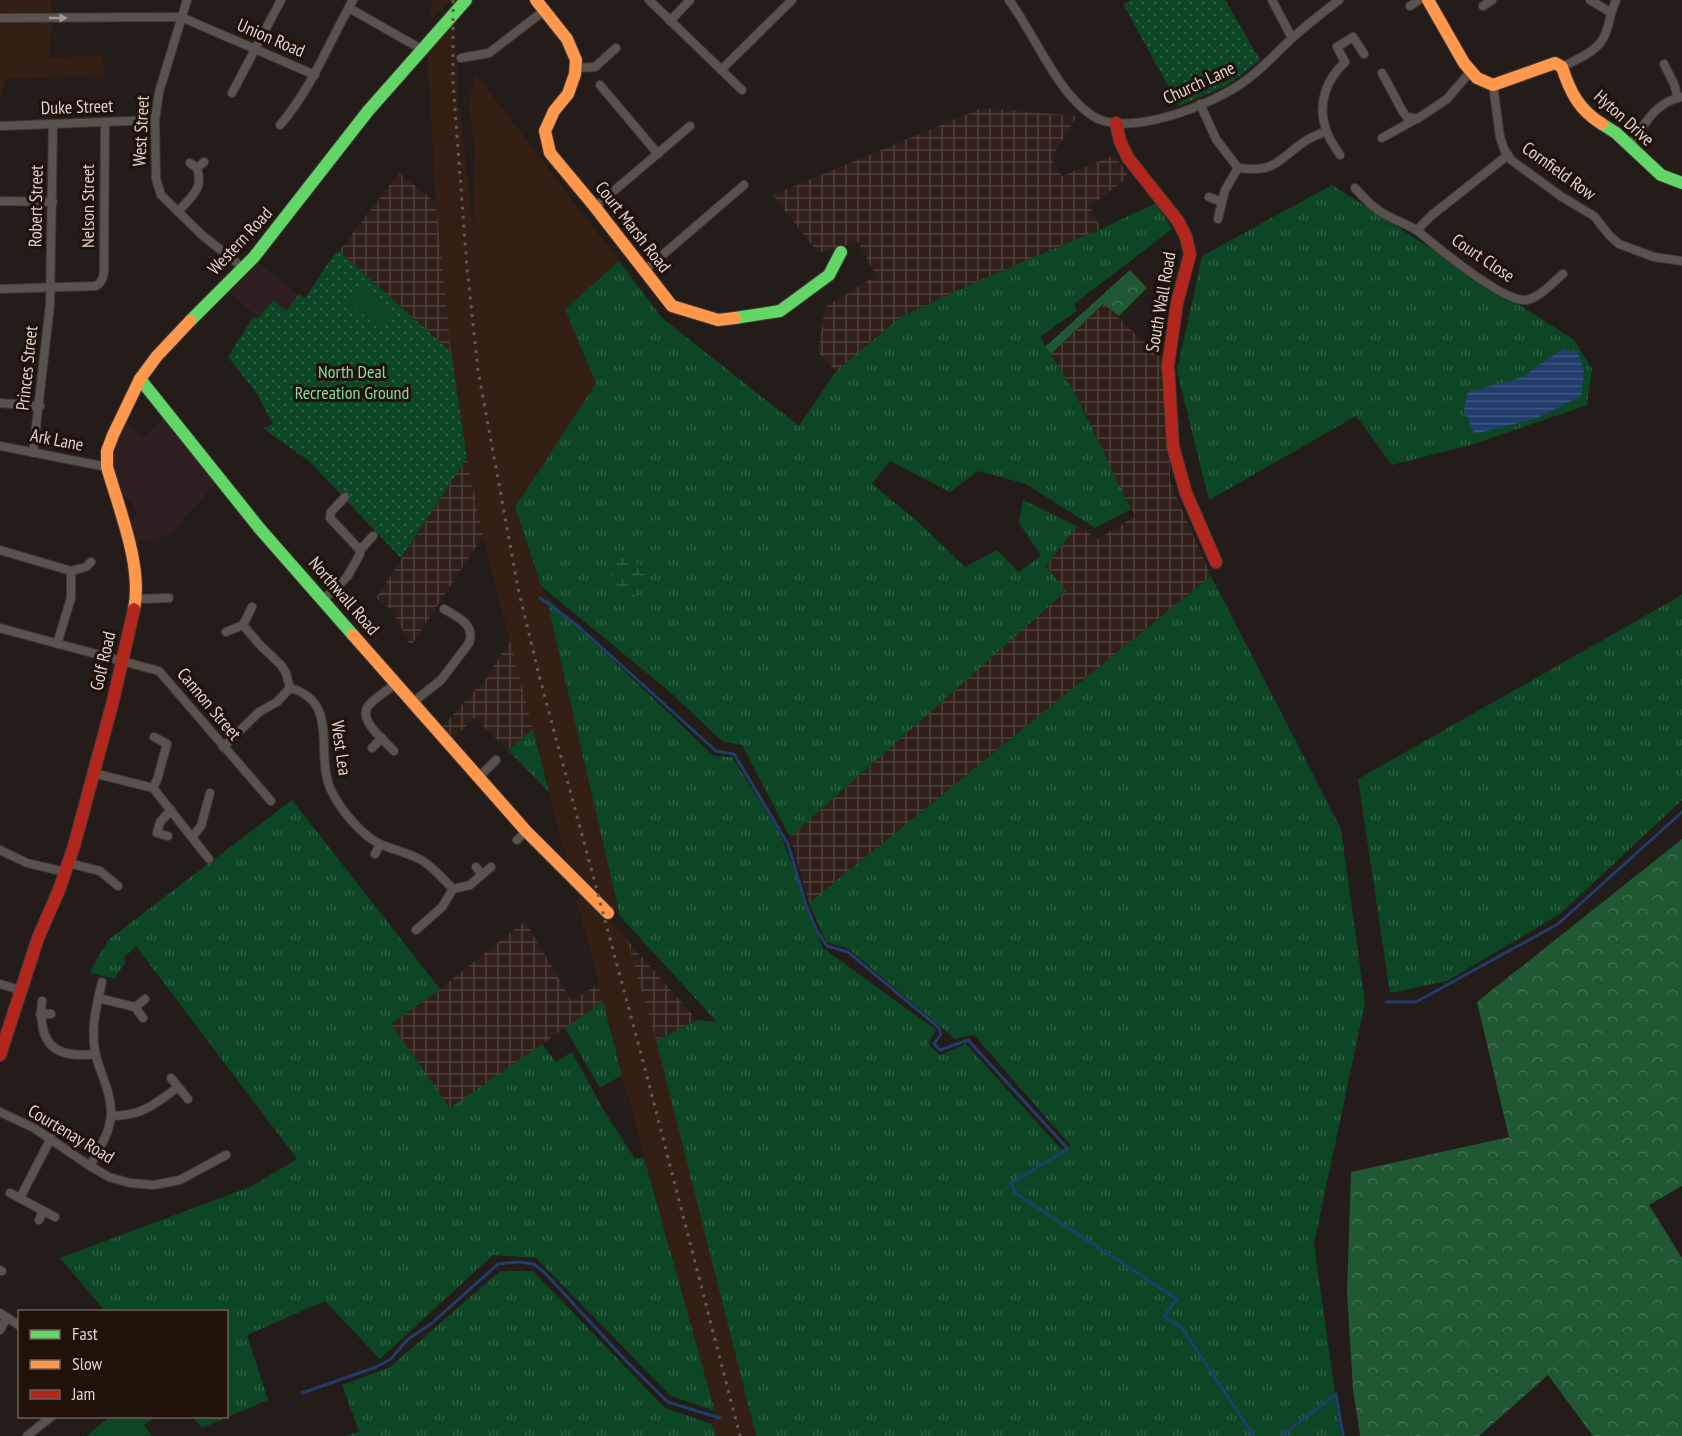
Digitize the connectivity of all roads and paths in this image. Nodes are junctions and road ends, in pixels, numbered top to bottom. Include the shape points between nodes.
1 (187, 0) edge
2 (281, 0) edge
3 (466, 0) edge
4 (536, 0) edge
5 (649, 0) edge
6 (690, 0) edge
7 (792, 0) edge
8 (1009, 0) edge
9 (1272, 0) edge
10 (1339, 0) edge
11 (1419, 0) edge
12 (1428, 0) edge
13 (1492, 0) edge
14 (1590, 0) edge
15 (1616, 0) edge
16 (351, 4) edge
17 (1410, 6) dead end
18 (1483, 6) dead end
19 (545, 10) junction
20 (1610, 12) junction
21 (181, 17) junction
22 (0, 18) edge
23 (670, 21) junction
24 (1292, 38) junction
25 (616, 48) dead end
26 (255, 49) junction
27 (423, 50) junction
28 (1364, 54) dead end
29 (461, 58) dead end
30 (1664, 64) dead end
31 (1562, 67) junction
32 (576, 68) junction
33 (722, 70) junction
34 (1470, 71) junction
35 (1382, 74) dead end
36 (315, 75) junction
37 (600, 85) dead end
38 (1493, 85) junction
39 (742, 90) dead end
40 (232, 93) dead end
41 (1680, 97) edge
42 (1200, 104) junction
43 (1417, 119) junction
44 (155, 120) junction
45 (105, 123) junction
46 (1116, 123) junction
47 (53, 124) junction
48 (280, 125) dead end
49 (0, 126) edge
50 (690, 126) dead end
51 (1326, 131) junction
52 (1382, 138) dead end
53 (1630, 146) junction
54 (658, 154) junction
55 (1340, 155) dead end
56 (1508, 155) junction
57 (197, 164) dead end
58 (1238, 168) junction
59 (1682, 183) edge
60 (744, 185) dead end
61 (1355, 188) dead end
62 (1209, 197) dead end
63 (0, 201) edge
64 (53, 202) junction
65 (1222, 202) junction
66 (595, 207) junction
67 (178, 212) junction
68 (1218, 219) dead end
69 (1417, 230) junction
70 (841, 252) dead end
71 (1682, 261) edge
72 (242, 267) junction
73 (645, 270) junction
74 (1563, 274) dead end
75 (51, 288) junction
76 (0, 289) edge
77 (140, 379) junction
78 (0, 403) edge
79 (40, 406) junction
80 (0, 446) edge
81 (33, 453) junction
82 (107, 467) junction
83 (345, 497) dead end
84 (373, 536) dead end
85 (0, 550) edge
86 (360, 550) junction
87 (91, 562) dead end
88 (1216, 562) dead end
89 (71, 571) junction
90 (169, 598) dead end
91 (136, 599) junction
92 (323, 600) junction
93 (252, 608) dead end
94 (444, 609) dead end
95 (243, 625) junction
96 (0, 628) edge
97 (226, 632) dead end
98 (57, 644) junction
99 (122, 661) junction
100 (395, 684) junction
101 (290, 688) junction
102 (412, 703) junction
103 (154, 737) dead end
104 (382, 738) junction
105 (223, 747) junction
106 (372, 748) dead end
107 (394, 751) dead end
108 (496, 760) dead end
109 (93, 773) junction
110 (479, 777) junction
111 (153, 788) junction
112 (210, 793) dead end
113 (270, 801) dead end
114 (171, 810) junction
115 (168, 836) dead end
116 (192, 837) junction
117 (380, 844) junction
118 (0, 850) edge
119 (375, 854) dead end
120 (209, 859) dead end
121 (476, 867) dead end
122 (491, 867) dead end
123 (67, 868) junction
124 (482, 874) junction
125 (118, 886) dead end
126 (453, 889) junction
127 (608, 913) dead end
128 (426, 922) junction
129 (416, 930) dead end
130 (433, 932) dead end
131 (102, 982) dead end
132 (0, 984) edge
133 (20, 990) junction
134 (98, 998) junction
135 (145, 999) dead end
136 (42, 1001) dead end
137 (135, 1007) junction
138 (40, 1014) junction
139 (51, 1014) dead end
140 (143, 1018) dead end
141 (95, 1053) junction
142 (0, 1055) edge
143 (171, 1078) dead end
144 (177, 1088) junction
145 (188, 1099) dead end
146 (0, 1112) edge
147 (111, 1116) junction
148 (51, 1138) junction
149 (226, 1155) dead end
150 (90, 1166) junction
151 (10, 1193) dead end
152 (20, 1198) junction
153 (43, 1211) junction
154 (55, 1217) dead end
155 (39, 1220) dead end
156 (4, 1315) edge
157 (18, 1325) edge
158 (0, 1330) edge
159 (50, 1418) edge
160 (33, 1434) edge

1 - 21 street, West Street
2 - 26 street
3 - 27 street, Western Road
4 - 19 street
5 - 23 street
6 - 23 street
7 - 33 street
8 - 46 street via 1064,86 1092,116
9 - 24 street
10 - 24 street, Church Lane
11 - 17 street
12 - 34 street
13 - 18 street
14 - 20 street
15 - 20 street
16 - 27 street
16 - 36 street
19 - 29 street via 489,53
19 - 32 street via 567,39
20 - 31 street via 1600,43 1590,53
22 -> 21 street, Union Road
21 - 26 street, Union Road
21 - 44 street, West Street
23 - 33 street
24 - 42 street, Church Lane via 1245,81
25 - 32 street via 595,67
26 - 36 street, Union Road
26 - 40 street
27 - 72 street, Western Road via 368,111 278,228
28 - 51 street via 1353,37 1337,46 1345,62 1335,72 1322,101
30 - 41 street
31 - 38 street via 1555,63
31 - 53 street, Hyton Drive via 1570,93 1592,118
32 - 66 street, Court Marsh Road via 568,94 545,131 550,153
33 - 39 street
34 - 38 street
34 - 43 street via 1447,99
35 - 43 street via 1403,112
36 - 48 street
37 - 54 street
38 - 56 street, Cornfield Row via 1500,138
41 - 53 street via 1659,107
42 - 46 street, Church Lane via 1144,123
42 - 58 street via 1216,139
43 - 52 street
44 - 45 street, Duke Street
44 - 67 street, West Street via 156,179 161,195
45 - 47 street, Duke Street
45 - 75 street, Nelson Street via 103,278 96,286
46 - 88 street, South Wall Road via 1120,145 1190,243 1173,320 1168,365 1173,447 1186,493
47 - 49 street, Duke Street
47 - 64 street, Robert Street
50 - 54 street
51 - 55 street
51 - 58 street via 1303,141 1276,164
53 - 59 street, Hyton Drive via 1661,175
54 - 66 street
56 - 69 street
56 - 71 street, Cornfield Row via 1562,197 1594,216 1619,244 1654,257
57 - 67 street via 199,187
58 - 65 street
60 - 73 street
61 - 69 street, Court Close via 1370,205
62 - 65 street
63 - 64 street
64 - 75 street, Robert Street
65 - 68 street
66 - 73 street, Court Marsh Road
67 - 72 street, West Street
69 - 74 street, Court Close via 1465,268 1517,299 1534,297
70 - 73 street, Court Marsh Road via 829,275 780,311 718,320 672,306
72 - 77 street, Western Road via 176,334
75 - 76 street
75 - 79 street, Princes Street
77 - 82 street, Western Road via 113,435
77 - 92 street, Northwall Road via 260,529
78 - 79 street
79 - 81 street, Princes Street
80 - 81 street, Ark Lane
81 - 82 street, Ark Lane
82 - 91 street, Golf Road via 135,565
83 - 86 street via 330,518
84 - 86 street
85 - 89 street
86 - 92 street via 346,577
87 - 89 street
89 - 98 street via 71,598
90 - 91 street
91 - 99 street, Golf Road
92 - 100 street, Northwall Road
93 - 95 street
94 - 102 street via 465,622 471,631 469,643 441,680
95 - 97 street
95 - 101 street via 281,665
96 - 98 street, Cannon Street
98 - 99 street, Cannon Street
99 - 105 street, Cannon Street via 159,671
99 - 109 street, Golf Road
100 - 102 street, Northwall Road
100 - 104 street via 365,712 366,720
101 - 105 street
101 - 117 street, West Lea via 310,697 319,711 324,726 325,773 331,791 360,830
102 - 110 street, Northwall Road
103 - 111 street via 167,744
104 - 106 street
104 - 107 street
105 - 113 street, Cannon Street
108 - 110 street
109 - 111 street
109 - 123 street, Golf Road
110 - 127 street, Northwall Road via 522,836
111 - 114 street
112 - 116 street via 201,826
114 - 115 street via 160,822 157,833
114 - 116 street
116 - 120 street
117 - 119 street
117 - 126 street, West Lea via 420,859
118 - 123 street via 27,863
121 - 124 street
122 - 124 street
123 - 125 street via 100,871
123 - 133 street, Golf Road
124 - 126 street via 470,885
126 - 128 street
128 - 129 street
128 - 130 street
131 - 134 street
132 - 133 street
133 - 142 street, Golf Road
134 - 137 street
134 - 141 street
135 - 137 street
136 - 138 street
137 - 140 street
138 - 139 street
138 - 141 street via 43,1034 61,1052 77,1056
141 - 147 street via 110,1099
143 - 144 street
144 - 145 street
144 - 147 street via 146,1110
146 - 148 street, Courtenay Road
147 - 150 street
148 - 150 street, Courtenay Road
148 - 152 street
149 - 150 street, Courtenay Road via 180,1180 154,1185 109,1177
151 - 152 street
152 - 153 street
153 - 154 street
153 - 155 street
156 - 157 street
156 - 158 street
159 - 160 street

